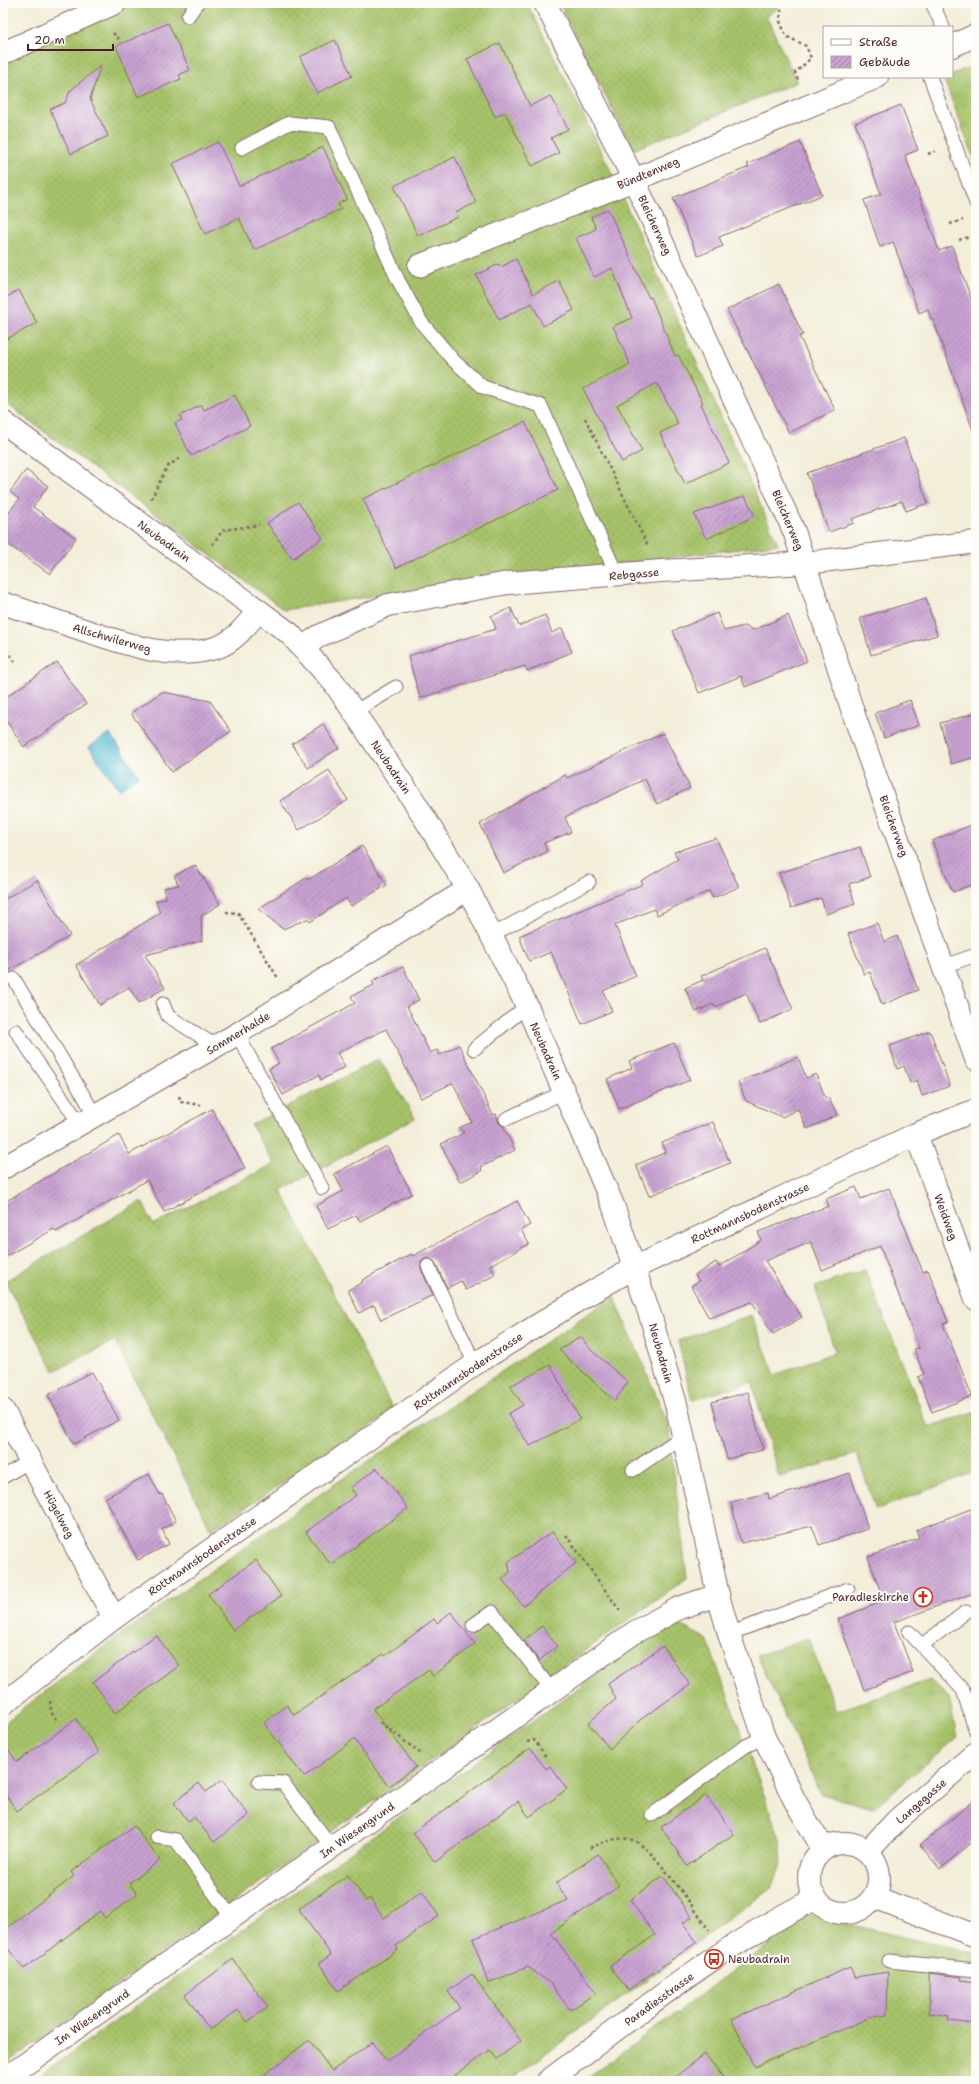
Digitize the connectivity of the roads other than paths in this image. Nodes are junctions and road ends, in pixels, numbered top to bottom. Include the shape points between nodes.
1 (115, 3) edge
2 (197, 3) edge
3 (545, 3) edge
4 (932, 3) edge
5 (188, 16) dead end
6 (943, 26) edge
7 (976, 35) edge
8 (953, 46) edge
9 (3, 53) edge
10 (875, 78) edge
11 (930, 78) edge
12 (242, 148) dead end
13 (634, 180) junction
14 (976, 203) edge
15 (419, 266) dead end
16 (3, 422) edge
17 (976, 542) edge
18 (806, 564) junction
19 (617, 575) junction
20 (3, 603) edge
21 (258, 611) junction
22 (302, 648) junction
23 (396, 687) dead end
24 (354, 712) junction
25 (589, 882) dead end
26 (468, 890) junction
27 (492, 935) junction
28 (976, 955) edge
29 (944, 966) junction
30 (14, 979) dead end
31 (163, 1004) dead end
32 (527, 1006) junction
33 (16, 1031) dead end
34 (237, 1034) junction
35 (216, 1046) junction
36 (474, 1049) dead end
37 (976, 1059) edge
38 (564, 1092) junction
39 (976, 1110) edge
40 (87, 1119) junction
41 (506, 1119) dead end
42 (916, 1134) junction
43 (3, 1168) edge
44 (322, 1188) dead end
45 (428, 1266) dead end
46 (634, 1268) junction
47 (976, 1299) edge
48 (475, 1364) junction
49 (3, 1410) edge
50 (683, 1436) junction
51 (30, 1461) junction
52 (633, 1470) dead end
53 (3, 1477) edge
54 (848, 1589) dead end
55 (718, 1595) junction
56 (966, 1612) dead end
57 (114, 1618) junction
58 (473, 1625) dead end
59 (909, 1632) dead end
60 (730, 1634) junction
61 (922, 1645) junction
62 (552, 1691) junction
63 (3, 1704) edge
64 (976, 1732) edge
65 (764, 1737) junction
66 (976, 1753) edge
67 (260, 1782) dead end
68 (652, 1815) dead end
69 (157, 1837) dead end
70 (332, 1847) junction
71 (822, 1850) junction
72 (868, 1851) junction
73 (874, 1897) junction
74 (815, 1899) junction
75 (232, 1918) junction
76 (976, 1936) edge
77 (889, 1961) dead end
78 (976, 1970) edge
79 (3, 2080) edge
80 (548, 2081) edge

1 - 9 street
2 - 5 lane
3 - 13 street, Bleicherweg
4 - 6 lane
7 - 8 street
10 - 13 street, Bündtenweg
11 - 14 lane
12 - 19 lane via 289,123 329,127 398,280 421,322 453,360 483,387 541,406
13 - 15 street, Bündtenweg
13 - 18 street, Bleicherweg via 791,524
16 - 21 street, Neubadrain
17 - 18 street, Rebgasse
18 - 19 street, Rebgasse
18 - 29 street, Bleicherweg via 855,718
19 - 22 street, Rebgasse via 508,583 388,605 319,636
20 - 21 street, Allschwilerweg via 142,649 183,654 216,648 233,638
21 - 22 street, Neubadrain via 289,633
22 - 24 street, Neubadrain via 335,684
23 - 24 lane
24 - 26 street, Neubadrain via 414,800
25 - 27 lane
26 - 27 street, Neubadrain
26 - 34 street, Sommerhalde
27 - 32 street, Neubadrain
28 - 29 lane
29 - 37 street, Bleicherweg
30 - 40 lane
31 - 35 lane via 168,1016
32 - 36 lane
32 - 38 street, Neubadrain
33 - 40 lane
34 - 35 street, Sommerhalde
34 - 44 lane
35 - 40 street, Sommerhalde
38 - 41 lane
38 - 46 street, Neubadrain via 613,1205
39 - 42 street, Rottmannsbodenstrasse
40 - 43 street, Sommerhalde
42 - 46 street, Rottmannsbodenstrasse
42 - 47 street, Weidweg
45 - 48 lane
46 - 48 street, Rottmannsbodenstrasse
46 - 50 street, Neubadrain via 651,1318
48 - 57 street, Rottmannsbodenstrasse
49 - 51 street, Hügelweg
50 - 52 lane
50 - 55 street, Neubadrain
51 - 53 lane
51 - 57 street, Hügelweg
54 - 60 lane
55 - 60 street, Neubadrain
55 - 62 street, Im Wiesengrund via 679,1608 635,1632
56 - 61 lane
57 - 63 street, Rottmannsbodenstrasse
58 - 62 lane via 492,1612
59 - 61 lane
60 - 65 street, Neubadrain
61 - 64 lane via 964,1690
62 - 70 street, Im Wiesengrund
65 - 68 lane via 744,1747
65 - 71 street, Neubadrain
66 - 72 street, Langegasse via 897,1820
67 - 70 lane via 283,1783
69 - 75 lane via 176,1840
70 - 75 street, Im Wiesengrund
71 - 72 street via 833,1844 845,1842
71 - 74 street via 814,1858 809,1870 808,1882
72 - 73 street via 879,1873 879,1885
73 - 74 street via 860,1909 842,1914 829,1911
73 - 76 street
74 - 80 street, Paradiesstrasse via 759,1928
75 - 79 street, Im Wiesengrund
77 - 78 lane

